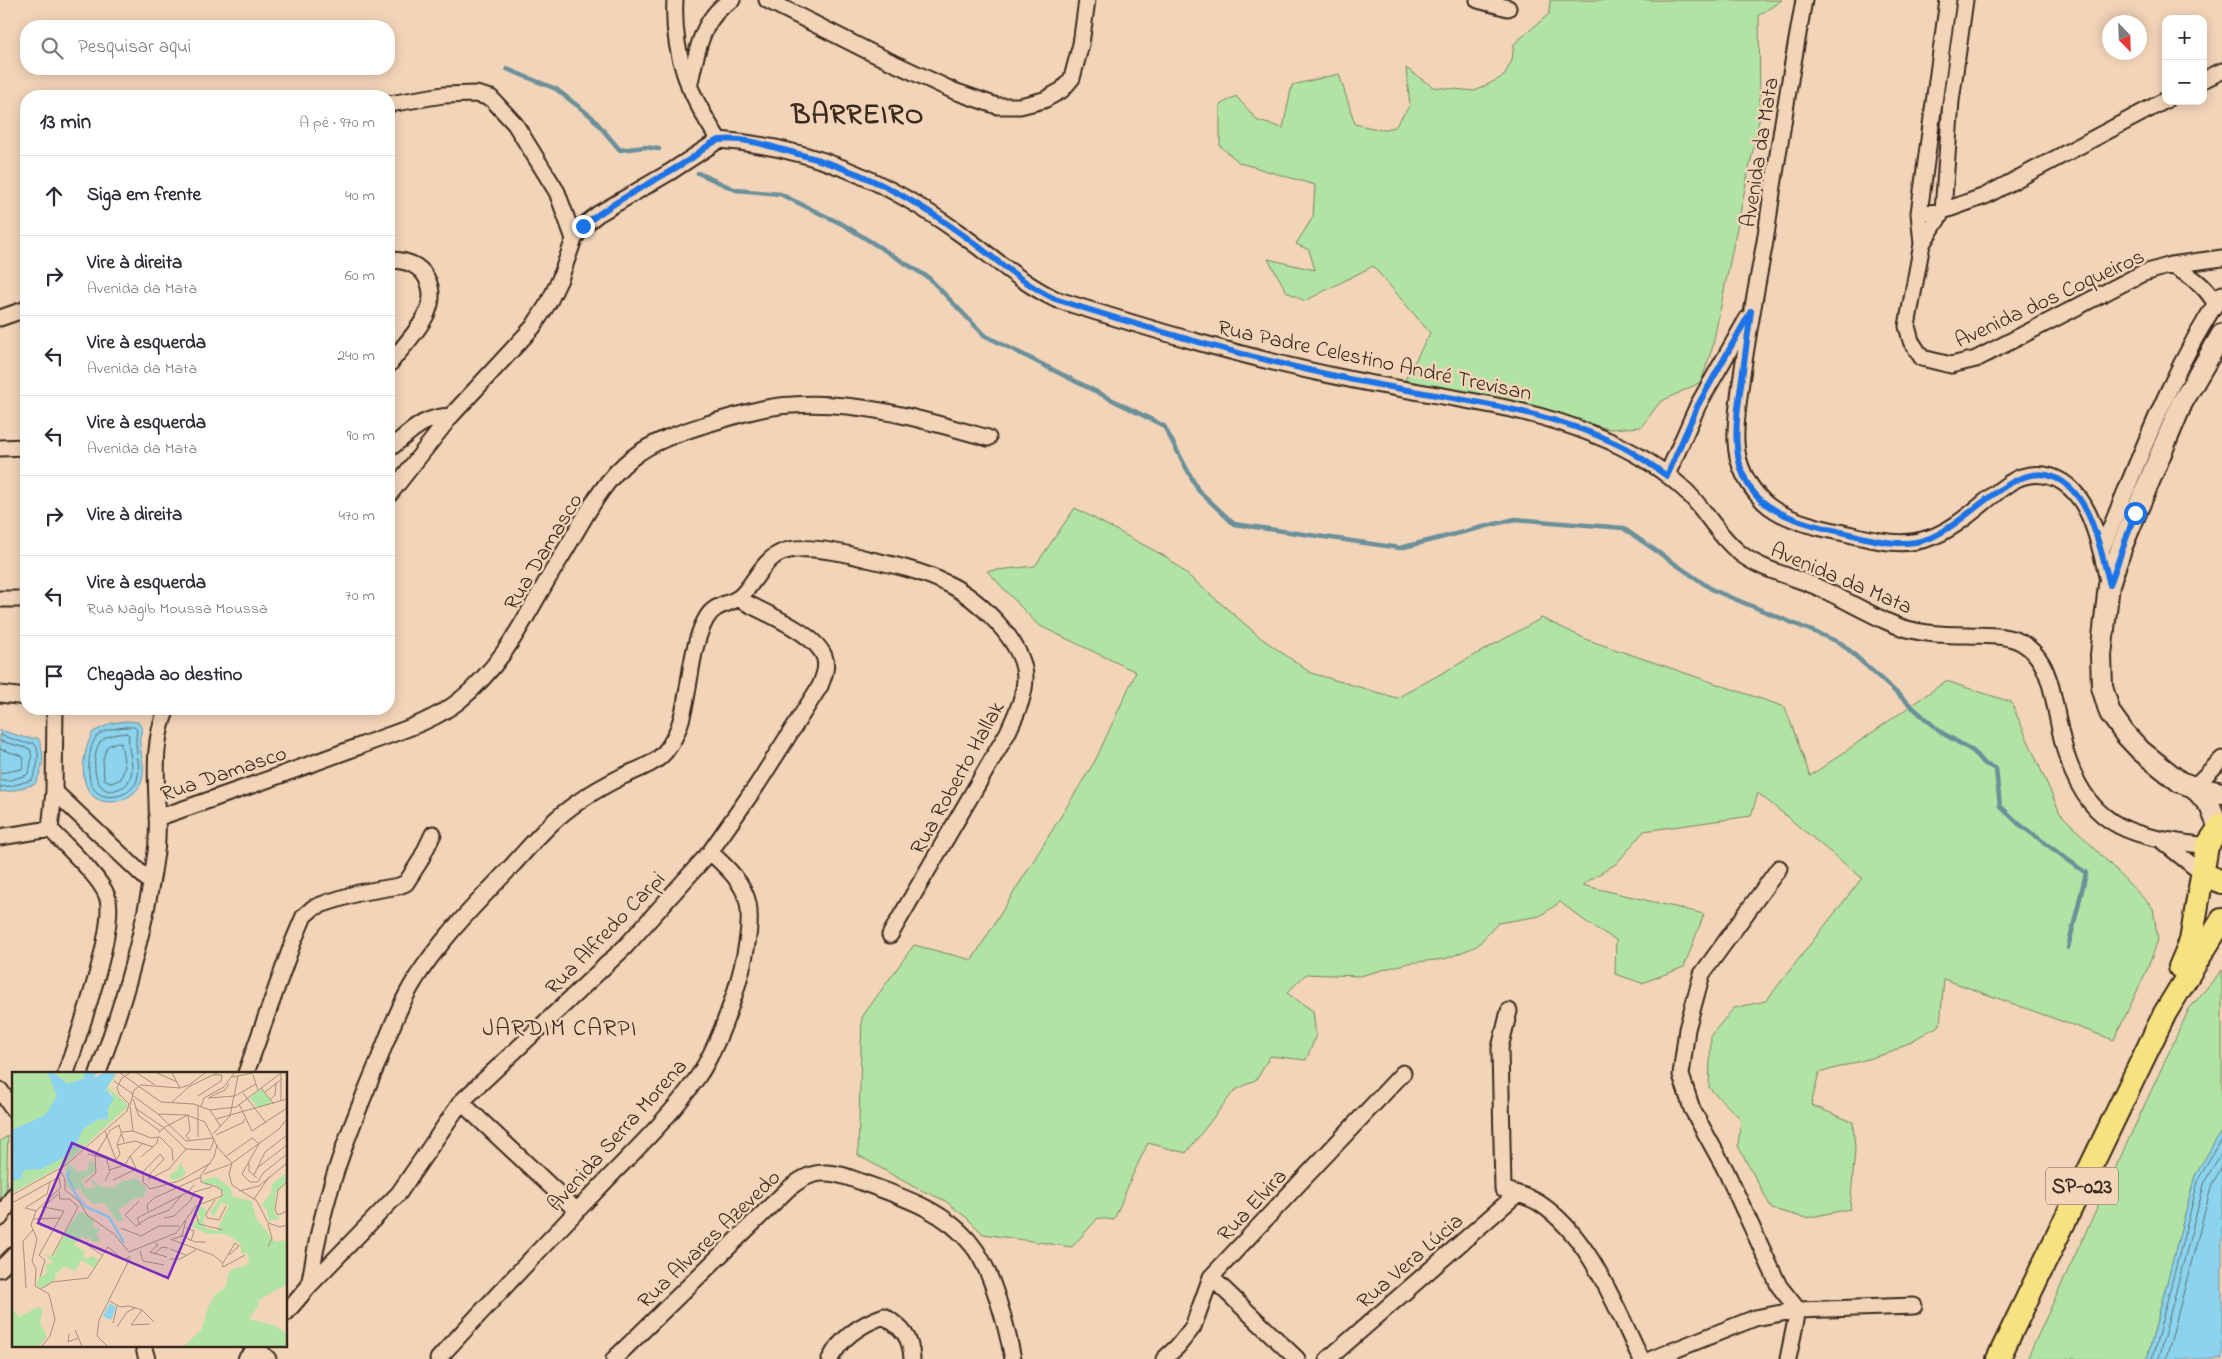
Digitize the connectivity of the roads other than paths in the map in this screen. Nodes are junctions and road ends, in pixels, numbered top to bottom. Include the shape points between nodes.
1 (675, 0) edge
2 (732, 0) edge
3 (767, 0) edge
4 (1087, 0) edge
5 (1478, 0) edge
6 (1804, 0) edge
7 (1948, 0) edge
8 (1965, 0) edge
9 (1508, 8) dead end
10 (2222, 71) edge
11 (2207, 78) edge
12 (689, 88) junction
13 (2162, 102) edge
14 (395, 103) edge
15 (718, 140) junction
16 (1943, 211) junction
17 (1920, 212) junction
18 (574, 239) junction
19 (1922, 244) junction
20 (2222, 258) edge
21 (395, 260) edge
22 (2171, 265) junction
23 (2219, 299) edge
24 (1751, 311) junction
25 (20, 312) edge
26 (0, 318) edge
27 (2222, 334) edge
28 (395, 357) edge
29 (451, 416) junction
30 (988, 438) dead end
31 (395, 444) edge
32 (20, 447) edge
33 (0, 448) edge
34 (1667, 476) junction
35 (395, 487) edge
36 (2101, 551) junction
37 (2110, 585) junction
38 (0, 599) edge
39 (20, 599) edge
40 (739, 599) junction
41 (0, 694) edge
42 (20, 696) edge
43 (55, 715) edge
44 (165, 715) edge
45 (2222, 759) edge
46 (2194, 787) junction
47 (54, 791) junction
48 (2222, 793) edge
49 (157, 818) junction
50 (2220, 826) edge
51 (50, 829) junction
52 (433, 834) dead end
53 (0, 837) edge
54 (2161, 840) junction
55 (2207, 846) junction
56 (710, 852) junction
57 (1780, 868) dead end
58 (2212, 878) edge
59 (150, 882) junction
60 (2222, 920) edge
61 (890, 934) dead end
62 (1509, 1011) dead end
63 (2165, 1013) junction
64 (66, 1072) edge
65 (98, 1072) edge
66 (246, 1072) edge
67 (1403, 1073) dead end
68 (0, 1090) edge
69 (461, 1102) junction
70 (12, 1108) edge
71 (1517, 1194) junction
72 (12, 1199) edge
73 (577, 1211) junction
74 (0, 1218) edge
75 (12, 1257) edge
76 (0, 1269) edge
77 (1211, 1277) junction
78 (309, 1286) junction
79 (1914, 1306) dead end
80 (1798, 1310) junction
81 (288, 1311) edge
82 (143, 1346) edge
83 (258, 1346) edge
84 (147, 1359) edge
85 (246, 1359) edge
86 (268, 1359) edge
87 (438, 1359) edge
88 (614, 1359) edge
89 (830, 1359) edge
90 (912, 1359) edge
91 (1014, 1359) edge
92 (1164, 1359) edge
93 (1297, 1359) edge
94 (1328, 1359) edge
95 (1641, 1359) edge
96 (1652, 1359) edge
97 (1788, 1359) edge
98 (1998, 1359) edge

1 - 12 street via 677,50
2 - 12 street via 716,12 705,31
3 - 4 street via 913,73 997,106 1020,106 1044,100 1062,90 1072,78
5 - 9 street
6 - 24 street, Avenida da Mata via 1765,245
7 - 17 street, Avenida dos Coqueiros
8 - 16 street, Avenida dos Coqueiros via 1951,101
10 - 11 street
12 - 15 street
13 - 16 street via 1985,196
14 - 18 street via 451,95 476,94 491,98 514,124 557,192
15 - 18 street via 598,214 583,226
15 - 34 street, Rua Padre Celestino André Trevisan via 755,142 826,161 865,176 935,215 1012,274 1055,299 1271,362 1563,422 1620,446
16 - 17 street
16 - 19 street, Avenida dos Coqueiros
17 - 19 street, Avenida dos Coqueiros
18 - 29 street via 560,279 533,327
19 - 22 street, Avenida dos Coqueiros via 1907,326 1911,341 1922,358 1951,365 1976,359 2140,274
20 - 22 street, Avenida dos Coqueiros
21 - 28 street via 402,260 420,270 431,286 431,299 428,311
22 - 23 street via 2196,279
23 - 36 street via 2194,340 2163,403
24 - 34 street, Avenida da Mata via 1698,405
24 - 36 street, Avenida da Mata via 1736,419 1736,444 1741,469 1766,504 1788,516 1827,529 1885,542 1909,543 1929,538 1952,526 2010,482 2037,474 2063,483 2075,494 2088,515
25 - 26 street
27 - 37 main road via 2182,403 2132,521
29 - 31 street via 427,420
29 - 35 street
30 - 49 street, Rua Damasco via 918,418 860,407 790,405 728,418 656,443 632,458 610,480 548,576 506,652 458,702 434,717 300,769
32 - 33 street
34 - 54 street, Avenida da Mata via 1687,492 1727,541 1757,564 1835,595 1897,626 1930,634 2007,638 2022,643 2037,656 2046,670 2067,758 2087,800 2119,826
36 - 37 street, Avenida da Mata
37 - 46 main road via 2101,655 2102,687 2110,713 2124,734 2142,751 2180,782
38 - 39 street
40 - 56 street, Rua Alfredo Carpi via 818,646 825,658 826,672 761,778
40 - 61 street, Rua Roberto Hallak via 772,558 781,552 793,549 857,556 947,583 968,596 1007,634 1018,651 1025,676 1021,702 1008,732
40 - 78 street via 716,608 707,617 680,720 666,750 645,766 578,802 552,822 473,907 409,990 362,1100 335,1174 321,1223
41 - 42 street
43 - 47 street
44 - 49 street via 159,735
45 - 46 street
46 - 48 main road
46 - 50 main road via 2210,806
47 - 51 street
47 - 59 street
49 - 59 street
50 - 55 main road, SP-023
51 - 53 street
51 - 64 street via 102,884 108,897 106,934 86,1013
52 - 66 street via 406,883 358,892 314,908 304,916
54 - 55 street
54 - 58 street
55 - 58 main road, SP-023
56 - 69 street, Rua Alfredo Carpi via 625,946
56 - 73 street, Avenida Serra Morena via 740,885 748,901 750,921 745,952 723,1031 691,1086
57 - 80 street via 1702,974 1687,1029 1681,1075 1692,1109 1725,1169 1779,1286
58 - 63 main road, SP-023
59 - 65 street via 129,981
60 - 63 main road, SP-023
62 - 71 street via 1500,1048 1503,1189
63 - 98 main road, SP-023
67 - 77 street, Rua Elvira
68 - 70 street
69 - 73 street
69 - 78 street, Rua Alfredo Carpi via 399,1193
71 - 94 street, Rua Vera Lúcia
71 - 95 street via 1537,1202 1568,1227 1583,1247
72 - 74 street
73 - 87 street, Avenida Serra Morena
75 - 76 street
77 - 92 street via 1192,1327
77 - 93 street
78 - 81 street, Rua Alfredo Carpi
79 - 80 street
80 - 96 street via 1755,1318
80 - 97 street
82 - 84 street
83 - 85 street
83 - 86 street
88 - 91 street, Rua Alvares Azevedo via 787,1190 801,1179 826,1172 899,1196 936,1213 957,1228 974,1246 983,1264
89 - 90 street via 836,1347 850,1334 868,1321 884,1316 902,1328 912,1350

